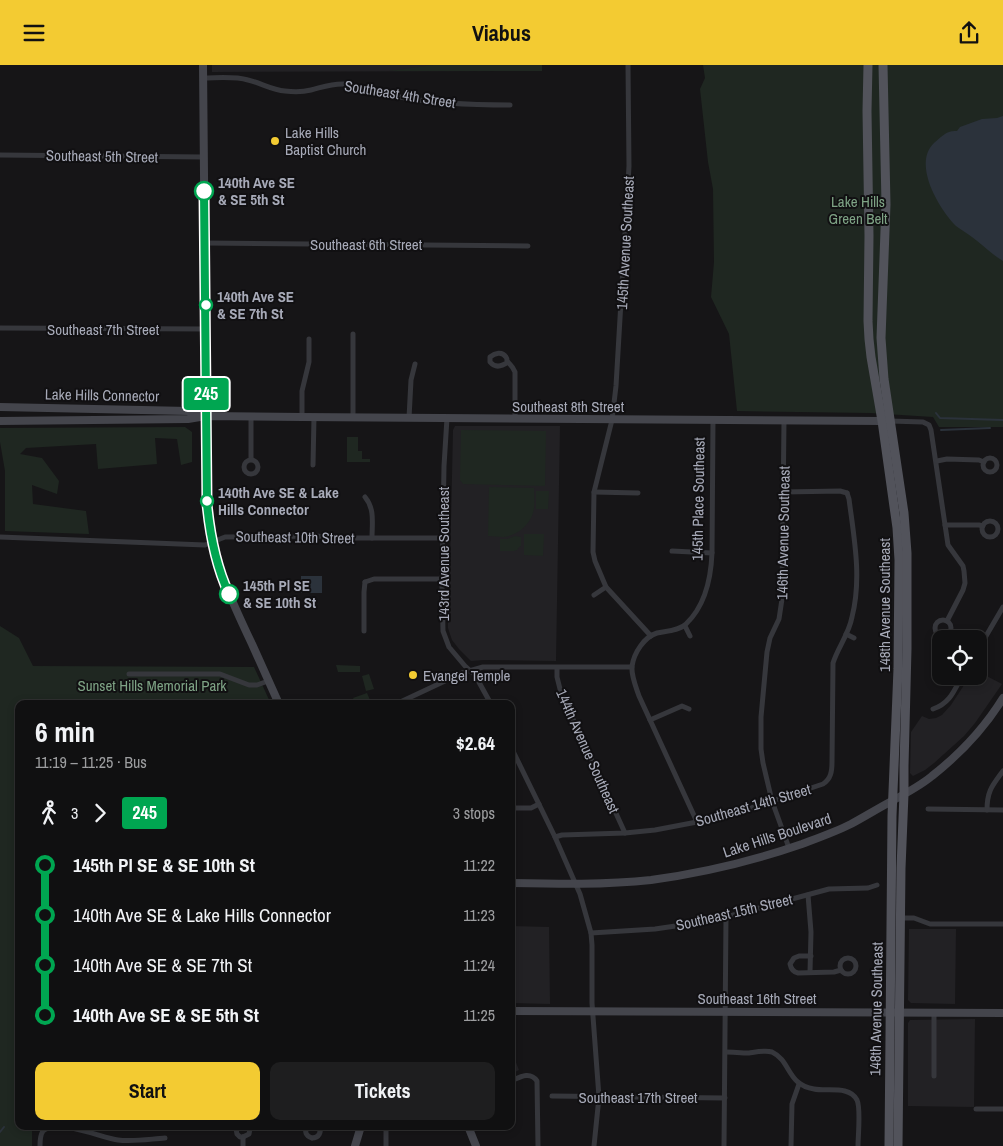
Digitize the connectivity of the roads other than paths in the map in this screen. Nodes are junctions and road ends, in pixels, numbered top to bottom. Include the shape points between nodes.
1 (203, 65) edge
2 (628, 65) edge
3 (868, 65) edge
4 (883, 65) edge
5 (203, 78) junction
6 (510, 105) dead end
7 (0, 155) edge
8 (204, 157) junction
9 (870, 236) junction
10 (205, 243) junction
11 (528, 246) dead end
12 (884, 249) junction
13 (0, 328) edge
14 (206, 329) junction
15 (353, 335) dead end
16 (309, 339) dead end
17 (508, 362) dead end
18 (415, 364) dead end
19 (0, 407) edge
20 (206, 415) junction
21 (251, 416) junction
22 (302, 417) junction
23 (314, 417) junction
24 (353, 418) junction
25 (409, 418) junction
26 (447, 418) junction
27 (515, 419) junction
28 (612, 420) junction
29 (713, 420) junction
30 (0, 421) edge
31 (784, 421) junction
32 (886, 421) junction
33 (251, 459) dead end
34 (936, 461) junction
35 (984, 462) dead end
36 (313, 465) dead end
37 (784, 491) junction
38 (594, 492) junction
39 (638, 493) dead end
40 (365, 497) dead end
41 (945, 525) junction
42 (983, 526) dead end
43 (0, 537) edge
44 (372, 538) junction
45 (443, 538) junction
46 (212, 541) junction
47 (672, 551) dead end
48 (712, 553) junction
49 (442, 579) junction
50 (606, 587) junction
51 (594, 595) dead end
52 (1003, 607) edge
53 (947, 621) dead end
54 (685, 626) junction
55 (364, 631) dead end
56 (846, 634) junction
57 (987, 634) edge
58 (650, 636) junction
59 (690, 636) dead end
60 (854, 638) dead end
61 (557, 667) junction
62 (632, 667) junction
63 (470, 670) junction
64 (129, 674) dead end
65 (268, 681) junction
66 (957, 685) edge
67 (409, 697) junction
68 (1003, 698) edge
69 (278, 700) edge
70 (403, 700) edge
71 (410, 700) edge
72 (489, 700) edge
73 (689, 709) dead end
74 (933, 709) dead end
75 (650, 720) junction
76 (515, 755) edge
77 (1003, 771) edge
78 (894, 775) junction
79 (904, 794) junction
80 (772, 801) junction
81 (893, 801) junction
82 (539, 804) junction
83 (515, 808) edge
84 (928, 809) dead end
85 (987, 810) junction
86 (1003, 811) edge
87 (697, 823) junction
88 (625, 833) junction
89 (555, 837) junction
90 (789, 848) junction
91 (901, 868) junction
92 (515, 883) edge
93 (575, 884) junction
94 (877, 885) dead end
95 (808, 895) junction
96 (726, 917) junction
97 (901, 918) junction
98 (1003, 924) edge
99 (591, 933) junction
100 (811, 956) junction
101 (841, 970) dead end
102 (810, 973) junction
103 (515, 1011) edge
104 (593, 1011) junction
105 (726, 1012) junction
106 (890, 1013) junction
107 (900, 1013) junction
108 (934, 1013) junction
109 (1003, 1013) edge
110 (726, 1052) junction
111 (934, 1076) dead end
112 (515, 1079) edge
113 (799, 1084) junction
114 (552, 1097) dead end
115 (599, 1097) junction
116 (725, 1098) junction
117 (976, 1109) dead end
118 (1003, 1109) edge
119 (46, 1130) edge
120 (82, 1130) edge
121 (236, 1130) edge
122 (250, 1130) edge
123 (306, 1130) edge
124 (320, 1130) edge
125 (360, 1130) edge
126 (386, 1130) edge
127 (470, 1130) edge
128 (243, 1137) junction
129 (165, 1138) dead end
130 (312, 1138) junction
131 (40, 1146) edge
132 (243, 1146) edge
133 (311, 1146) edge
134 (355, 1146) edge
135 (386, 1146) edge
136 (476, 1146) edge
137 (538, 1146) edge
138 (594, 1146) edge
139 (724, 1146) edge
140 (791, 1146) edge
141 (858, 1146) edge
142 (889, 1146) edge
143 (898, 1146) edge

1 - 5 street
2 - 28 street, 145th Avenue Southeast via 629,166
3 - 9 main road, 148th Avenue Southeast
4 - 12 main road, 148th Avenue Southeast
5 - 6 street, Southeast 4th Street via 250,80 273,89 297,91 345,84 435,102
5 - 8 street
7 - 8 street, Southeast 5th Street
8 - 10 street
9 - 12 main road via 882,237
9 - 32 main road, 148th Avenue Southeast via 869,339 873,371
10 - 11 street, Southeast 6th Street
10 - 14 street
12 - 32 main road, 148th Avenue Southeast via 881,338
13 - 14 street, Southeast 7th Street
14 - 20 street
15 - 24 street
16 - 22 street
17 - 27 street via 515,373
18 - 25 street
19 - 20 street, Lake Hills Connector via 189,411
20 - 21 street, Southeast 8th Street
20 - 30 street, Lake Hills Connector via 188,419
20 - 46 street via 207,504
21 - 22 street, Southeast 8th Street
21 - 33 street
22 - 23 street, Southeast 8th Street
23 - 24 street, Southeast 8th Street
23 - 36 street
24 - 25 street, Southeast 8th Street
25 - 26 street, Southeast 8th Street
26 - 27 street, Southeast 8th Street
26 - 45 street, 143rd Avenue Southeast
27 - 28 street, Southeast 8th Street
28 - 29 street, Southeast 8th Street
28 - 38 street, 145th Avenue Southeast
29 - 31 street, Southeast 8th Street
29 - 48 street, 145th Place Southeast
31 - 32 street, Southeast 8th Street
31 - 37 street, 146th Avenue Southeast
32 - 34 street, Southeast 8th Street via 929,425
32 - 78 main road, 148th Avenue Southeast via 900,560
32 - 79 main road, 148th Avenue Southeast via 906,538
34 - 35 street
34 - 41 street
37 - 56 street via 848,492 857,591
37 - 80 street, 146th Avenue Southeast via 781,609 767,652 762,717 761,749
38 - 39 street
38 - 50 street, 145th Avenue Southeast via 593,552
40 - 44 street via 372,509
41 - 42 street
41 - 53 street via 948,545 963,566 965,576 963,590
43 - 46 street, Southeast 10th Street via 204,545
44 - 45 street, Southeast 10th Street
44 - 46 street, Southeast 10th Street via 225,537
45 - 49 street, 143rd Avenue Southeast
46 - 65 street via 227,591
47 - 48 street
48 - 54 street, 145th Place Southeast via 707,587
49 - 55 street via 363,581
49 - 63 street, 143rd Avenue Southeast via 444,637
50 - 51 street
50 - 58 street, 145th Avenue Southeast
52 - 57 street
54 - 58 street
54 - 59 street
56 - 60 street
56 - 80 street, Southeast 14th Street via 833,663 832,771 823,784
58 - 62 street via 641,646
61 - 62 street
61 - 63 street via 483,667
61 - 88 street, 144th Avenue Southeast via 561,693
62 - 75 street via 639,696
63 - 67 street
63 - 72 street, 143rd Avenue Southeast
64 - 65 street via 220,674 249,685
65 - 69 street
66 - 74 street via 948,700
67 - 70 street
67 - 71 street
68 - 79 street, Lake Hills Boulevard via 968,743 932,777
73 - 75 street via 682,706
75 - 87 street
76 - 82 street
77 - 85 street via 991,788
78 - 79 main road
78 - 81 main road, 148th Avenue Southeast
79 - 81 street, Lake Hills Boulevard
79 - 91 main road, 148th Avenue Southeast
80 - 87 street, Southeast 14th Street
80 - 90 street, 146th Avenue Southeast
81 - 90 street, Lake Hills Boulevard via 838,830
81 - 91 main road via 898,817 897,858
81 - 106 main road, 148th Avenue Southeast
82 - 83 street via 531,808
82 - 89 street
84 - 85 street
85 - 86 street
87 - 88 street, Southeast 14th Street
88 - 89 street, Southeast 14th Street
89 - 93 street
90 - 93 street, Lake Hills Boulevard via 736,864 673,877
91 - 97 main road, 148th Avenue Southeast
92 - 93 street, Lake Hills Boulevard
93 - 99 street
94 - 95 street, Southeast 15th Street via 830,889
95 - 96 street, Southeast 15th Street
95 - 100 street
96 - 99 street, Southeast 15th Street via 655,929
96 - 105 street
97 - 98 street via 914,918 930,924
97 - 107 main road, 148th Avenue Southeast
99 - 104 street
100 - 102 street
100 - 102 street via 796,957 790,964 795,972
101 - 102 street
103 - 104 street, Southeast 16th Street
104 - 105 street, Southeast 16th Street
104 - 115 street
105 - 106 street, Southeast 16th Street
105 - 110 street
106 - 107 street, Southeast 16th Street
106 - 142 main road, 148th Avenue Southeast
107 - 108 street, Southeast 16th Street
107 - 143 main road, 148th Avenue Southeast
108 - 109 street, Southeast 16th Street
108 - 111 street
110 - 113 street via 772,1053
110 - 116 street
112 - 137 street via 524,1075 538,1081
113 - 140 street via 792,1104
113 - 141 street via 816,1090 845,1091 857,1100
114 - 115 street, Southeast 17th Street
115 - 116 street, Southeast 17th Street
115 - 138 street
116 - 139 street
117 - 118 street
119 - 131 street via 41,1136
120 - 129 street via 118,1140
121 - 128 street
122 - 128 street
123 - 130 street
124 - 130 street via 319,1135
125 - 134 street
126 - 135 street
127 - 136 street
128 - 132 street
130 - 133 street

